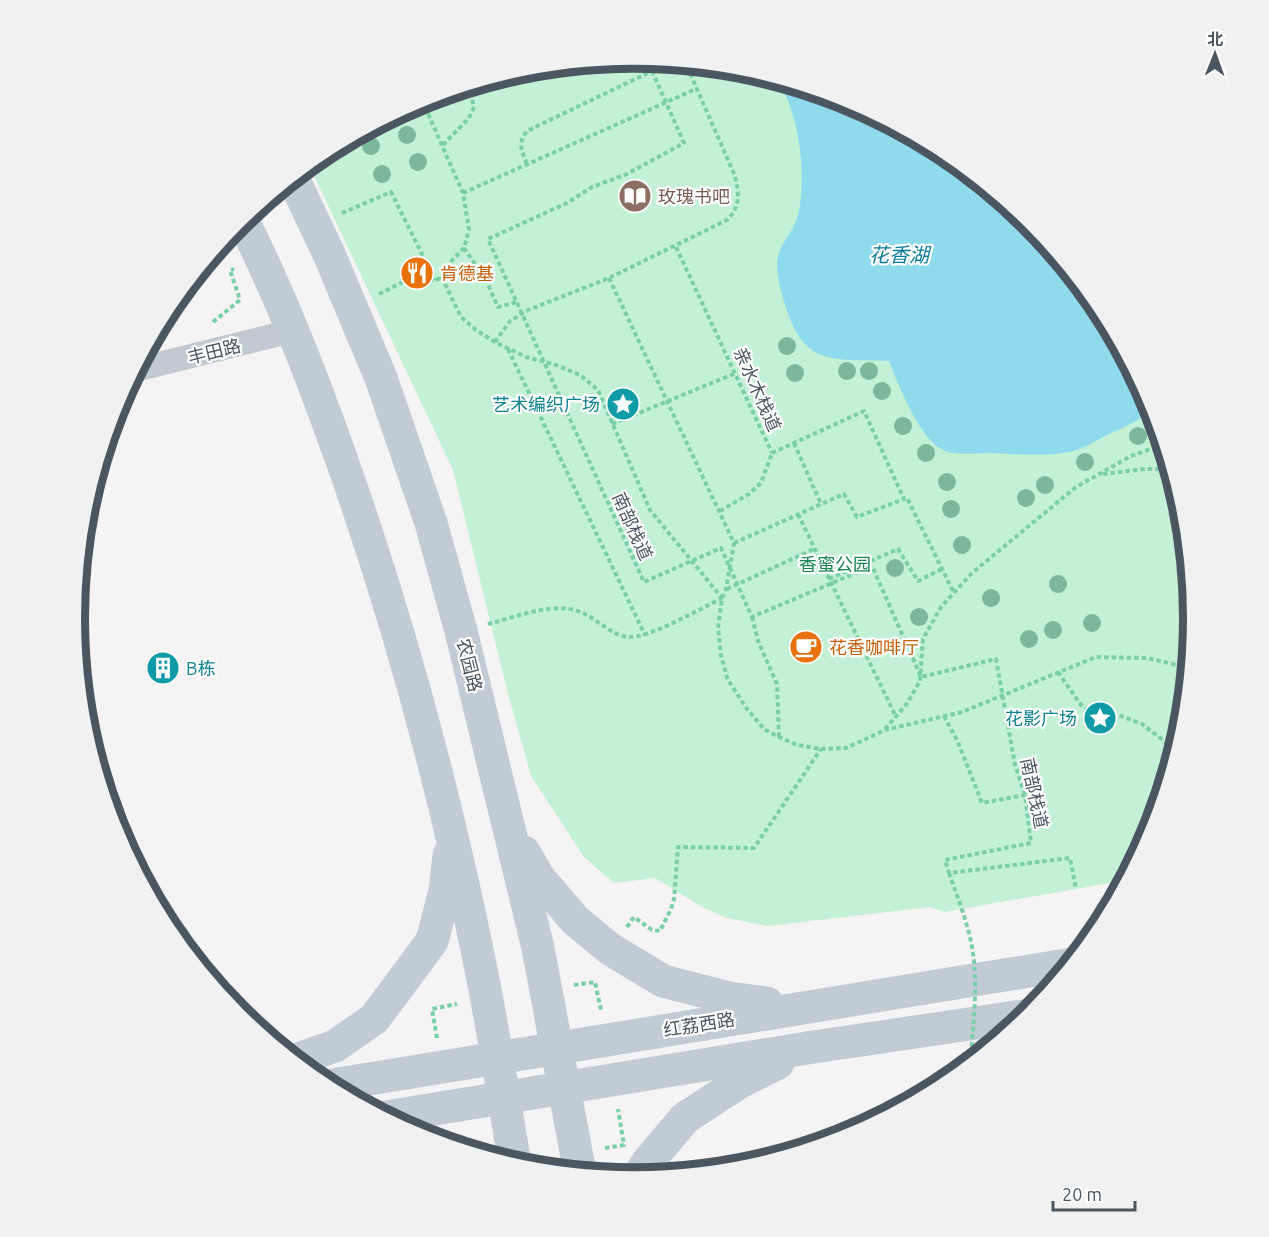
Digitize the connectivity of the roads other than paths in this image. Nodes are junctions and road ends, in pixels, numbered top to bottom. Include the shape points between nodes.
1 (297, 186) edge
2 (247, 229) edge
3 (292, 331) junction
4 (146, 367) edge
5 (510, 827) junction
6 (451, 830) junction
7 (1060, 966) edge
8 (800, 1007) junction
9 (1012, 1018) edge
10 (557, 1047) junction
11 (807, 1048) junction
12 (304, 1057) edge
13 (496, 1057) junction
14 (342, 1083) edge
15 (564, 1088) junction
16 (503, 1098) junction
17 (399, 1115) edge
18 (513, 1154) edge
19 (578, 1165) edge
20 (644, 1168) edge

1 - 5 main road, 农园路 via 381,378 431,523
2 - 3 main road
3 - 4 street, 丰田路
3 - 6 main road via 373,549
5 - 8 main road via 539,878 575,920 610,949 663,981 729,999
5 - 10 main road, 农园路
6 - 12 main road via 445,891 432,941 374,1019 335,1046
6 - 13 main road
7 - 8 main road, 红荔西路
8 - 10 main road, 红荔西路
8 - 11 main road
9 - 11 main road
10 - 13 main road, 红荔西路
10 - 15 main road, 农园路
11 - 15 main road
11 - 20 main road via 740,1082 685,1118
13 - 14 main road, 红荔西路
13 - 16 main road
15 - 16 main road
15 - 19 main road, 农园路
16 - 17 main road
16 - 18 main road

